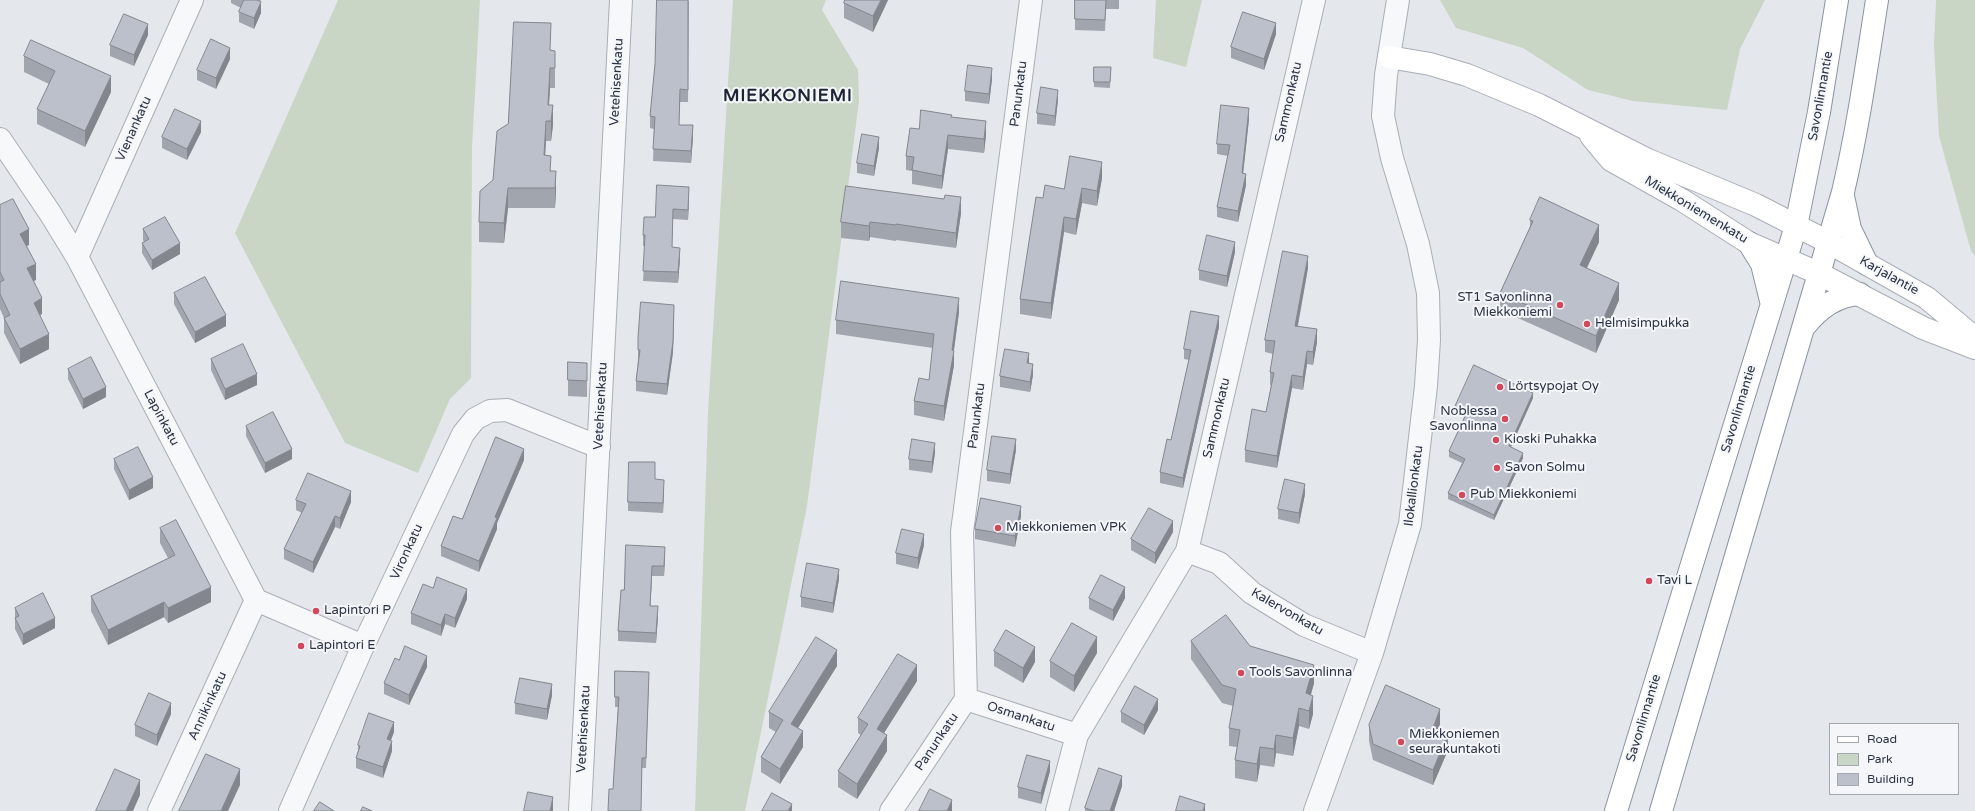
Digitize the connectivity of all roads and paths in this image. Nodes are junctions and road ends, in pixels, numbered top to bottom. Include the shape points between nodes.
1 (192, 0) edge
2 (621, 0) edge
3 (1031, 0) edge
4 (1314, 0) edge
5 (1398, 0) edge
6 (1836, 0) edge
7 (1877, 0) edge
8 (1389, 57) junction
9 (1585, 129) junction
10 (0, 140) edge
11 (1842, 192) junction
12 (1796, 226) junction
13 (1828, 242) junction
14 (1749, 243) junction
15 (77, 257) junction
16 (1785, 258) junction
17 (1867, 264) junction
18 (1818, 273) junction
19 (1860, 294) junction
20 (1771, 304) junction
21 (1800, 333) junction
22 (1975, 338) edge
23 (1975, 348) edge
24 (599, 448) junction
25 (1187, 551) junction
26 (256, 600) junction
27 (363, 646) junction
28 (1372, 653) junction
29 (966, 699) junction
30 (1077, 735) junction
31 (159, 811) edge
32 (290, 811) edge
33 (580, 811) edge
34 (891, 811) edge
35 (1058, 811) edge
36 (1314, 811) edge
37 (1616, 811) edge
38 (1661, 811) edge

1 - 15 street, Vienankatu
2 - 24 street, Vetehisenkatu
3 - 29 street, Panunkatu via 962,532
4 - 25 street, Sammonkatu
5 - 8 street, Ilokallionkatu
6 - 12 main road, Savonlinnantie via 1819,112
7 - 11 main road via 1862,99
8 - 9 main road, Miekkoniemenkatu via 1430,64 1466,75 1539,105
8 - 28 street, Ilokallionkatu via 1383,116 1392,158 1423,263 1428,293 1429,340 1410,524
9 - 12 main road, Miekkoniemenkatu via 1648,160 1756,205
9 - 14 main road, Miekkoniemenkatu via 1611,160 1682,200
10 - 15 street, Lapinkatu
11 - 13 main road
11 - 17 main road via 1850,229
12 - 13 main road, Karjalantie
12 - 16 main road, Savonlinnantie
13 - 17 main road, Karjalantie
13 - 18 main road
14 - 16 main road, Miekkoniemenkatu
14 - 20 main road via 1762,264
15 - 26 street, Lapinkatu
16 - 18 main road, Miekkoniemenkatu
16 - 20 main road, Savonlinnantie
17 - 22 main road, Karjalantie via 1927,298
18 - 19 main road
18 - 21 main road
19 - 21 main road via 1821,308
19 - 23 main road via 1923,328
20 - 37 main road, Savonlinnantie
21 - 38 main road
24 - 27 street, Vironkatu via 507,410 490,411 474,419 463,434
24 - 33 street, Vetehisenkatu
25 - 28 street, Kalervonkatu via 1219,563 1252,593 1304,625
25 - 30 street, Sammonkatu
26 - 27 street
26 - 31 street, Annikinkatu
27 - 32 street, Vironkatu
28 - 36 street, Ilokallionkatu
29 - 30 street, Osmankatu
29 - 34 street, Panunkatu
30 - 35 street, Sammonkatu

